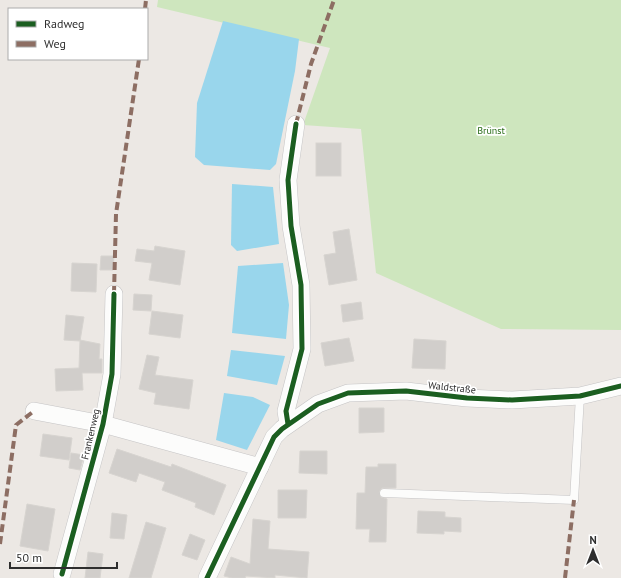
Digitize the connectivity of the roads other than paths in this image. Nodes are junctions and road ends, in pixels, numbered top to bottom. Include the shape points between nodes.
1 (296, 124) dead end
2 (114, 294) dead end
3 (621, 386) edge
4 (580, 396) junction
5 (34, 411) dead end
6 (103, 424) junction
7 (288, 424) junction
8 (260, 467) junction
9 (384, 493) dead end
10 (62, 574) dead end
11 (207, 578) edge

1 - 7 street via 288,180 291,226 301,285 302,349 286,411
2 - 6 street, Frankenweg via 112,374
3 - 4 street, Waldstraße
4 - 7 street, Waldstraße via 512,400 406,391 348,393 318,404
4 - 9 lane via 574,500
5 - 6 street, Frankenweg
6 - 8 street, Frankenweg
6 - 10 street, Frankenweg
7 - 8 street, Waldstraße via 274,437
8 - 11 street, Waldstraße

